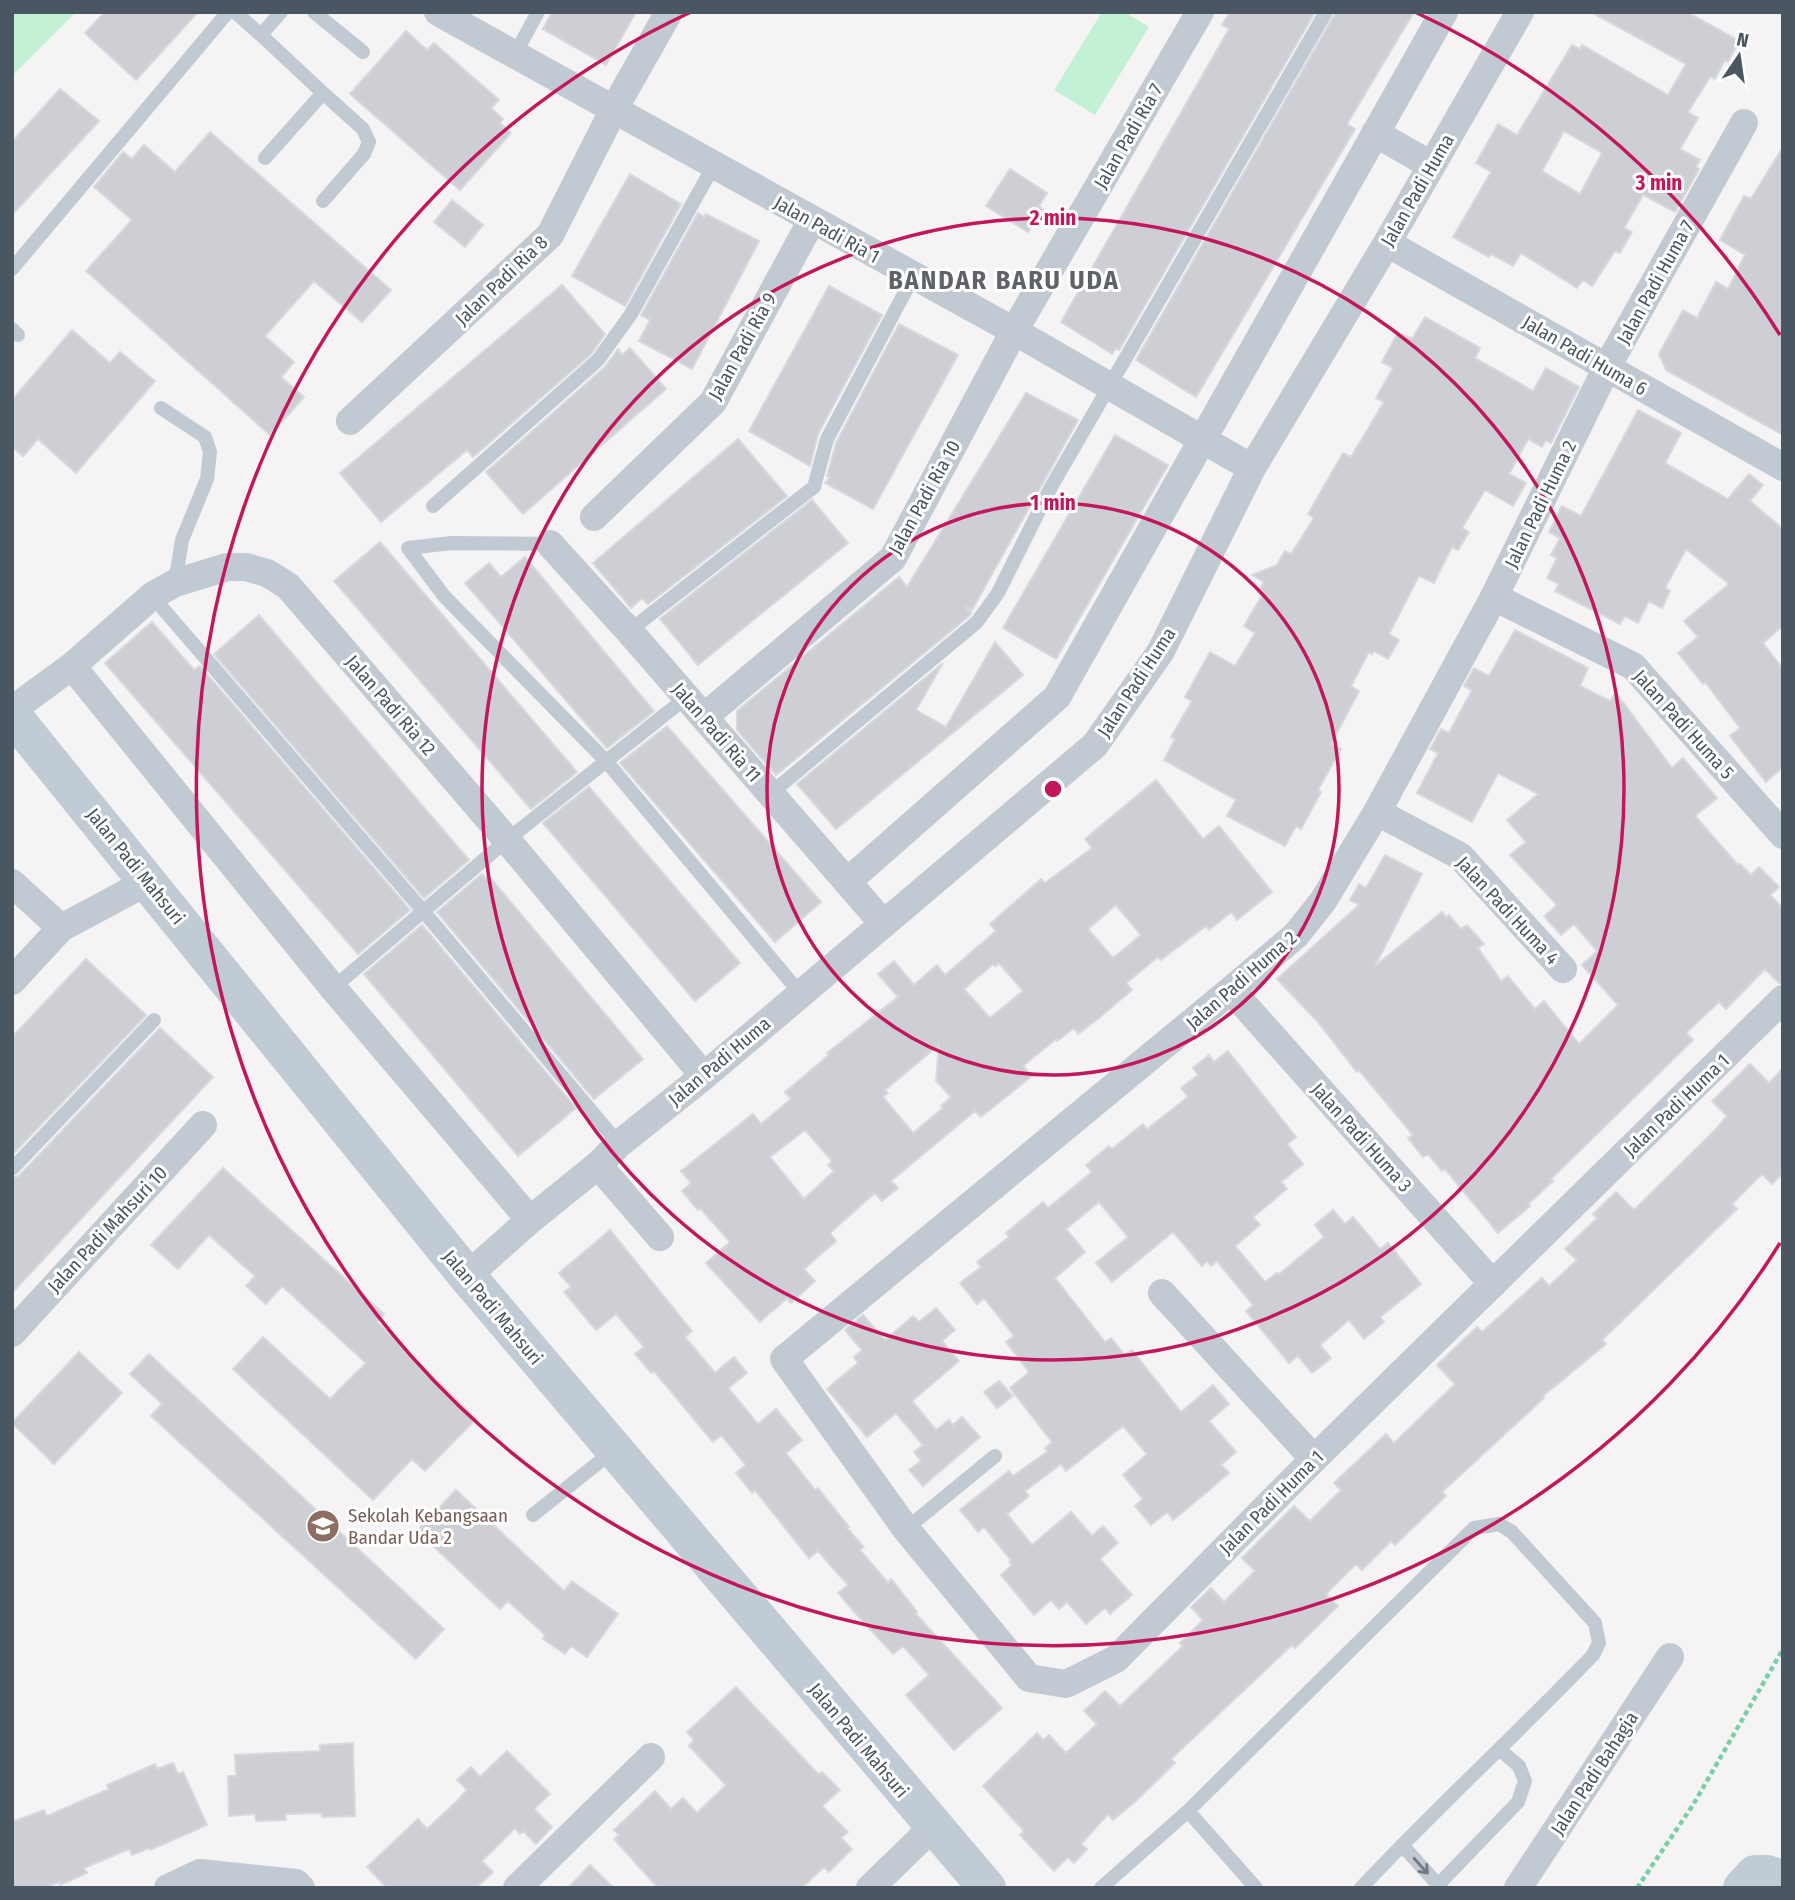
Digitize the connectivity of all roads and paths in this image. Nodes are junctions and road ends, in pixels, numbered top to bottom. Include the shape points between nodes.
1 (228, 12) edge
2 (235, 12) edge
3 (281, 12) edge
4 (314, 12) edge
5 (438, 12) edge
6 (538, 12) edge
7 (669, 12) edge
8 (1200, 12) edge
9 (1326, 12) edge
10 (1444, 12) edge
11 (1520, 12) edge
12 (261, 35) junction
13 (363, 52) dead end
14 (515, 54) junction
15 (323, 93) junction
16 (614, 109) junction
17 (1744, 123) dead end
18 (1375, 132) junction
19 (265, 159) dead end
20 (1432, 165) junction
21 (714, 166) junction
22 (323, 201) dead end
23 (812, 220) junction
24 (1387, 243) junction
25 (12, 269) edge
26 (913, 277) junction
27 (1014, 331) junction
28 (1607, 367) junction
29 (1109, 387) junction
30 (161, 408) dead end
31 (351, 421) dead end
32 (1201, 440) junction
33 (1783, 467) edge
34 (1252, 468) junction
35 (433, 506) dead end
36 (594, 517) dead end
37 (550, 544) joint
38 (164, 590) junction
39 (1494, 597) junction
40 (629, 631) junction
41 (72, 666) junction
42 (696, 707) junction
43 (12, 713) edge
44 (606, 761) junction
45 (770, 794) junction
46 (1377, 812) junction
47 (1783, 835) edge
48 (506, 840) junction
49 (149, 881) junction
50 (847, 882) junction
51 (14, 889) edge
52 (424, 912) junction
53 (882, 922) junction
54 (61, 928) junction
55 (1563, 969) dead end
56 (12, 981) edge
57 (333, 988) junction
58 (1231, 990) junction
59 (800, 993) junction
60 (1783, 999) edge
61 (154, 1020) dead end
62 (704, 1076) junction
63 (203, 1125) dead end
64 (619, 1144) junction
65 (598, 1165) junction
66 (12, 1169) edge
67 (530, 1220) junction
68 (660, 1237) dead end
69 (467, 1276) junction
70 (1493, 1284) junction
71 (1162, 1293) dead end
72 (12, 1333) edge
73 (784, 1359) joint
74 (614, 1451) junction
75 (995, 1456) dead end
76 (1314, 1459) junction
77 (533, 1515) dead end
78 (906, 1529) junction
79 (1783, 1648) edge
80 (1670, 1657) dead end
81 (1500, 1750) junction
82 (651, 1757) dead end
83 (1188, 1811) junction
84 (933, 1827) junction
85 (1402, 1845) junction
86 (1783, 1879) edge
87 (1439, 1886) edge
88 (1743, 1886) edge
89 (168, 1888) edge
90 (301, 1888) edge
91 (517, 1888) edge
92 (870, 1888) edge
93 (987, 1888) edge
94 (1101, 1888) edge
95 (1256, 1888) edge
96 (1361, 1888) edge
97 (1518, 1888) edge
98 (1637, 1888) edge

1 - 25 lane
2 - 12 lane
3 - 12 lane
4 - 13 lane
5 - 14 street, Jalan Padi Ria 1
6 - 14 lane
7 - 16 street, Jalan Padi Ria 8
8 - 27 street, Jalan Padi Ria 7
9 - 29 lane
10 - 18 street
11 - 20 street, Jalan Padi Huma
12 - 15 lane
14 - 16 street, Jalan Padi Ria 1
15 - 19 lane
15 - 22 lane via 363,129 369,142
16 - 21 street, Jalan Padi Ria 1
16 - 31 street, Jalan Padi Ria 8 via 550,235
17 - 28 street, Jalan Padi Huma 7
18 - 20 street
18 - 32 street
20 - 24 street, Jalan Padi Huma
21 - 23 street, Jalan Padi Ria 1
21 - 35 lane via 631,314 598,360
23 - 26 street, Jalan Padi Ria 1
23 - 36 street, Jalan Padi Ria 9 via 713,402
24 - 28 street, Jalan Padi Huma 6
24 - 34 street, Jalan Padi Huma
26 - 27 street, Jalan Padi Ria 1
26 - 40 lane via 827,439 814,487
27 - 29 street, Jalan Padi Ria 1
27 - 42 street, Jalan Padi Ria 10 via 893,558
28 - 33 street, Jalan Padi Huma 6
28 - 39 street, Jalan Padi Huma 2
29 - 32 street, Jalan Padi Ria 1
29 - 45 lane via 1051,487 998,593 977,622
30 - 38 lane via 205,437 210,452 208,479
32 - 34 street, Jalan Padi Ria 1
32 - 50 street via 1057,697
34 - 53 street, Jalan Padi Huma via 1161,651 1095,745
37 - 40 street, Jalan Padi Ria 11
37 - 44 lane via 452,543 408,548 444,596
38 - 41 street, Jalan Padi Ria 12
38 - 48 street, Jalan Padi Ria 12 via 214,570 246,566 288,586
38 - 52 lane
39 - 46 street, Jalan Padi Huma 2
39 - 47 street, Jalan Padi Huma 5 via 1633,666
40 - 42 street, Jalan Padi Ria 11
41 - 43 street, Jalan Padi Ria 12
41 - 57 street
42 - 44 lane
42 - 45 street, Jalan Padi Ria 11
43 - 49 main road, Jalan Padi Mahsuri
44 - 48 lane
44 - 59 lane
45 - 50 street, Jalan Padi Ria 11
46 - 55 street, Jalan Padi Huma 4 via 1460,856
46 - 58 street, Jalan Padi Huma 2 via 1323,901 1296,935
48 - 52 lane
48 - 62 street, Jalan Padi Ria 12
49 - 54 street
49 - 69 main road, Jalan Padi Mahsuri
50 - 53 street, Jalan Padi Ria 11
51 - 54 street
52 - 57 lane
52 - 64 lane
53 - 59 street, Jalan Padi Huma
54 - 56 street
57 - 67 street
58 - 70 street, Jalan Padi Huma 3
58 - 73 street, Jalan Padi Huma 2
59 - 62 street, Jalan Padi Huma
60 - 70 street, Jalan Padi Huma 1
61 - 66 lane
62 - 64 street, Jalan Padi Huma
63 - 72 street, Jalan Padi Mahsuri 10
64 - 65 street, Jalan Padi Huma
65 - 67 street, Jalan Padi Huma
65 - 68 street
67 - 69 street, Jalan Padi Huma
69 - 74 main road, Jalan Padi Mahsuri
70 - 76 street, Jalan Padi Huma 1
71 - 76 street
73 - 78 street, Jalan Padi Huma 1
74 - 77 lane
74 - 84 main road, Jalan Padi Mahsuri
75 - 78 lane
76 - 78 street, Jalan Padi Huma 1 via 1116,1659 1066,1685 1029,1678
79 - 98 path via 1693,1805
80 - 97 street, Jalan Padi Bahagia
81 - 83 lane via 1593,1655 1599,1643 1595,1623 1512,1532 1499,1524 1474,1528
81 - 85 lane
81 - 87 lane via 1519,1766 1525,1781 1518,1802
82 - 91 street
83 - 94 lane
83 - 95 lane
84 - 92 street
84 - 93 main road, Jalan Padi Mahsuri
85 -> 87 lane
85 - 96 lane
86 - 88 main road via 1755,1874
89 - 90 street via 200,1873 296,1883

